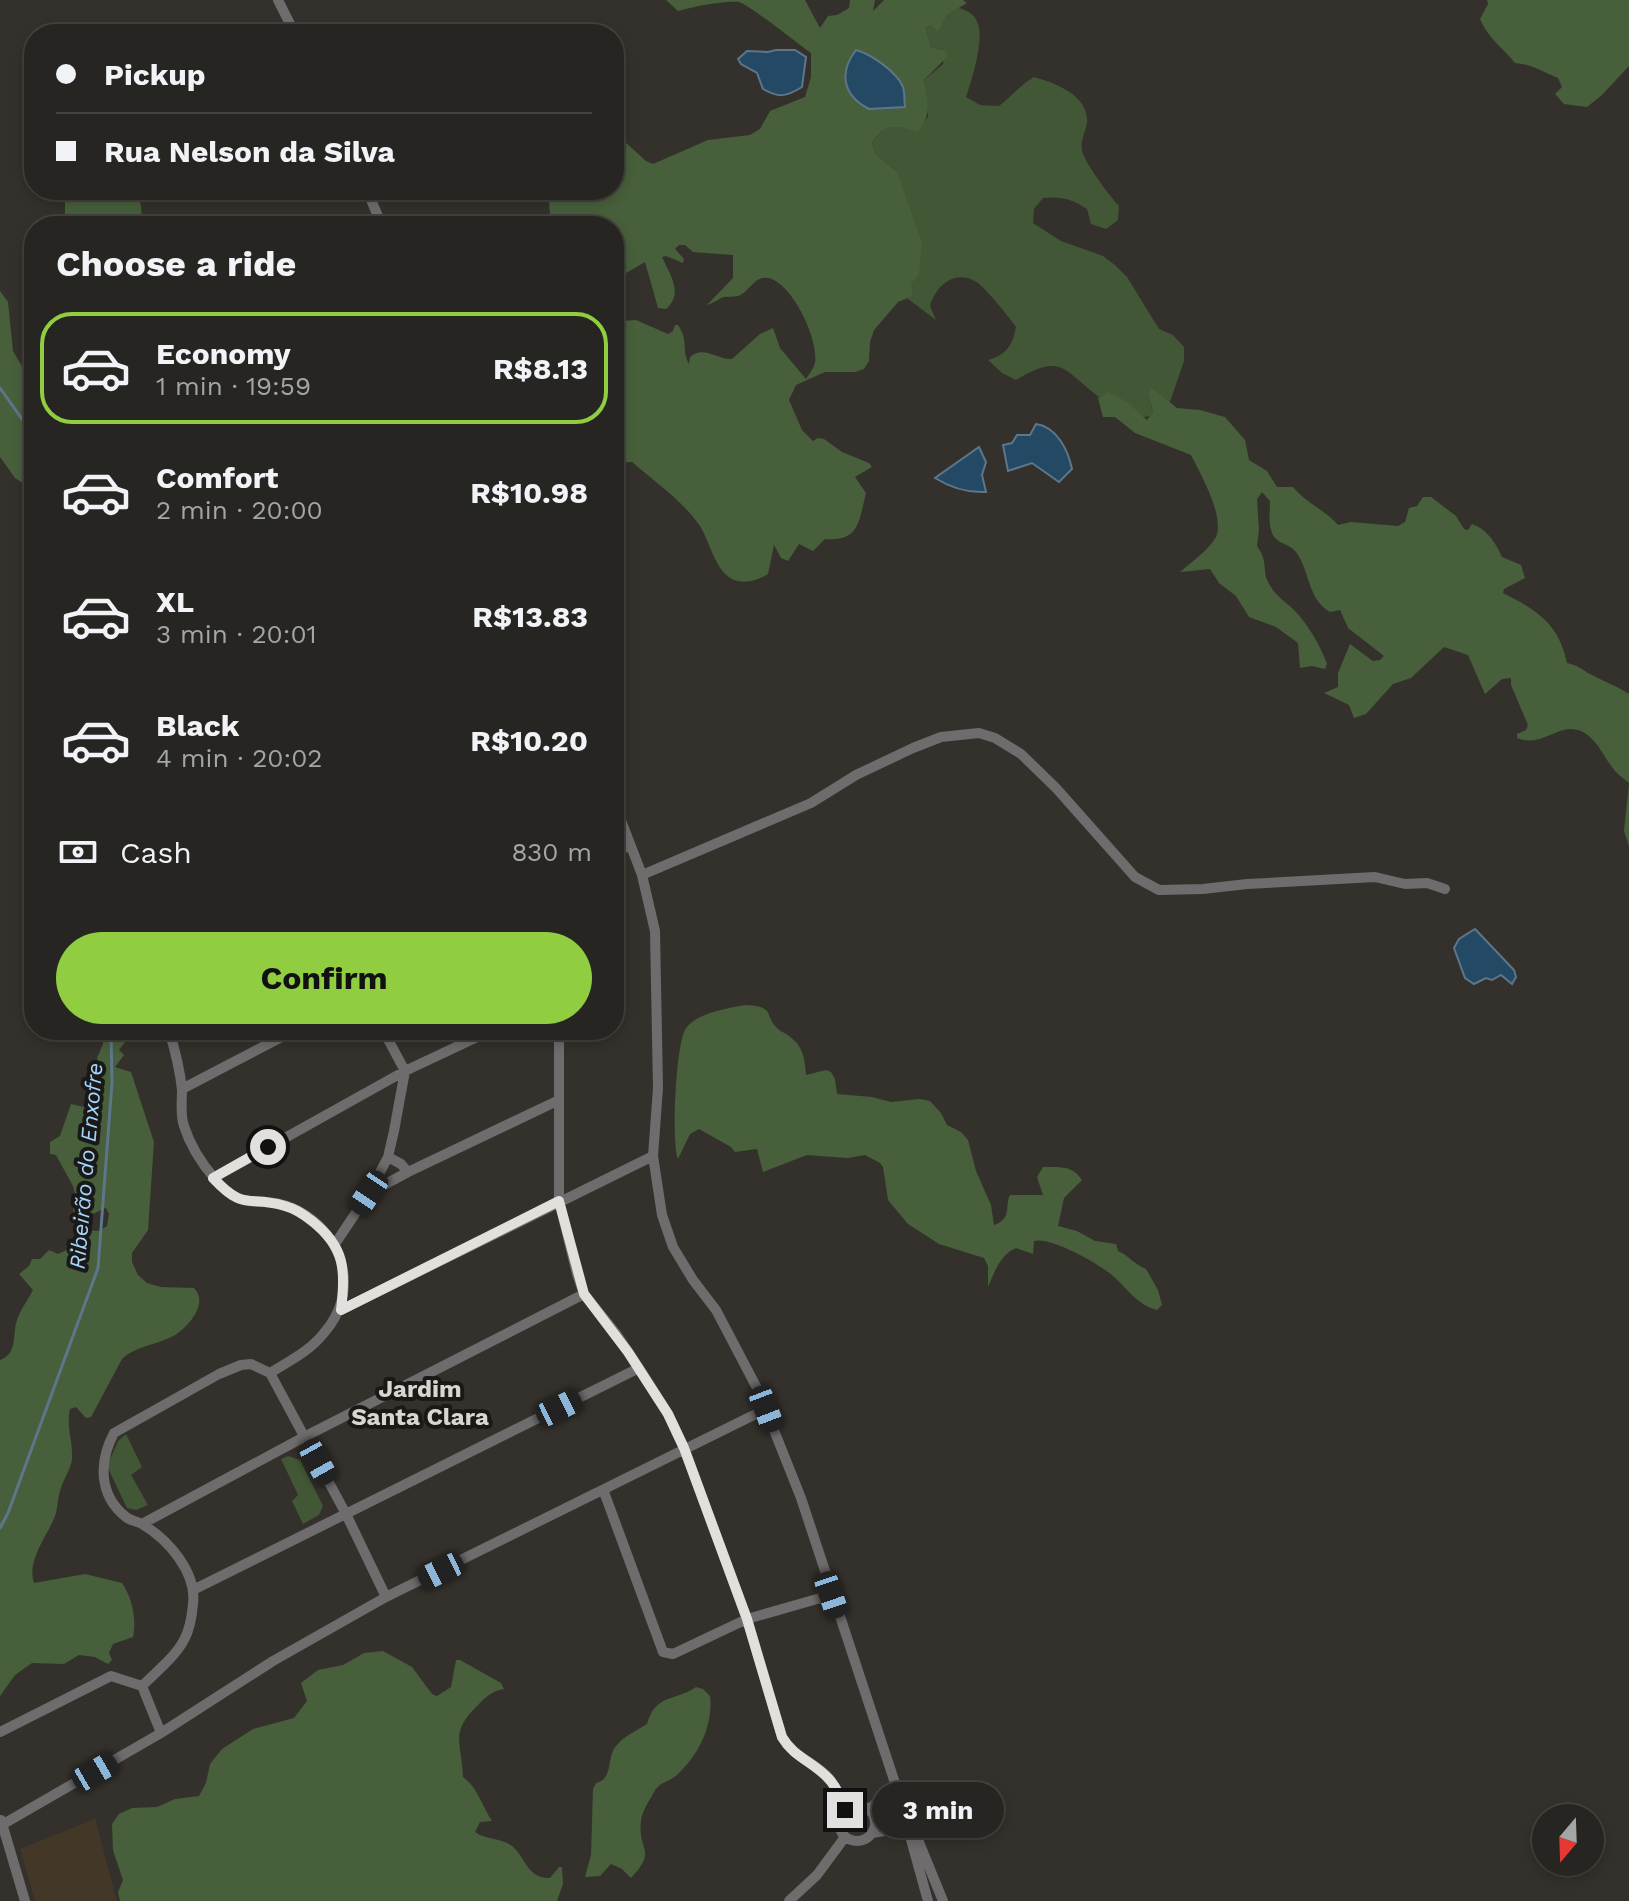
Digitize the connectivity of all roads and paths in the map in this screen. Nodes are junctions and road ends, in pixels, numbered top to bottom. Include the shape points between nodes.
1 (278, 0) edge
2 (290, 24) edge
3 (624, 831) edge
4 (629, 846) junction
5 (624, 848) edge
6 (642, 875) junction
7 (1445, 889) dead end
8 (172, 1040) edge
9 (276, 1040) edge
10 (388, 1040) edge
11 (471, 1040) edge
12 (559, 1040) edge
13 (405, 1071) junction
14 (182, 1089) junction
15 (557, 1101) junction
16 (653, 1156) junction
17 (388, 1157) junction
18 (408, 1172) junction
19 (213, 1178) junction
20 (369, 1193) junction
21 (559, 1201) junction
22 (335, 1244) junction
23 (584, 1294) junction
24 (341, 1310) junction
25 (639, 1368) junction
26 (270, 1373) junction
27 (766, 1409) junction
28 (304, 1437) junction
29 (684, 1448) junction
30 (604, 1492) junction
31 (346, 1514) junction
32 (142, 1524) junction
33 (195, 1589) junction
34 (831, 1595) junction
35 (386, 1597) junction
36 (747, 1619) junction
37 (142, 1686) junction
38 (0, 1732) edge
39 (161, 1733) junction
40 (896, 1786) junction
41 (845, 1810) junction
42 (868, 1810) junction
43 (1, 1823) edge
44 (872, 1833) junction
45 (910, 1836) junction
46 (845, 1837) junction
47 (25, 1901) edge
48 (789, 1901) edge
49 (928, 1901) edge
50 (943, 1901) edge

1 - 2 street
3 - 4 street
4 - 5 street
4 - 6 street
6 - 7 street via 811,803 913,748 941,737 979,733 1021,754 1135,877 1159,890 1375,877
6 - 16 street via 655,931 658,1088
8 - 14 street
9 - 14 street
10 - 13 street
11 - 13 street
12 - 15 street
13 - 17 street
13 - 19 street
14 - 19 street via 183,1124
15 - 18 street
15 - 21 street
16 - 21 street
16 - 27 street via 673,1247 716,1310
17 - 18 street
17 - 20 street
18 - 20 street
19 - 22 street via 240,1201 300,1211
20 - 22 street
21 - 23 street
21 - 24 street
22 - 24 street via 342,1260
23 - 25 street
23 - 28 street
24 - 26 street via 308,1349
25 - 29 street
25 - 31 street
26 - 28 street
26 - 32 street via 241,1365 114,1433 105,1450 102,1477 117,1509
27 - 29 street
27 - 34 street
28 - 31 street
28 - 32 street
29 - 30 street
29 - 36 street
30 - 35 street
30 - 36 street via 663,1652 673,1654
31 - 33 street
31 - 35 street
32 - 33 street via 187,1569
33 - 37 street via 184,1641
34 - 36 street
34 - 40 street
35 - 39 street
36 - 41 street via 782,1737 790,1751 826,1775
37 - 38 street via 111,1676
37 - 39 street
39 - 43 street
40 - 42 street
40 - 45 street
40 - 50 street
41 - 42 street
41 - 46 street via 839,1826
42 - 44 street via 874,1821
43 - 47 street
44 - 45 street via 890,1830
44 - 46 street via 856,1841
45 - 49 street
46 - 48 street

